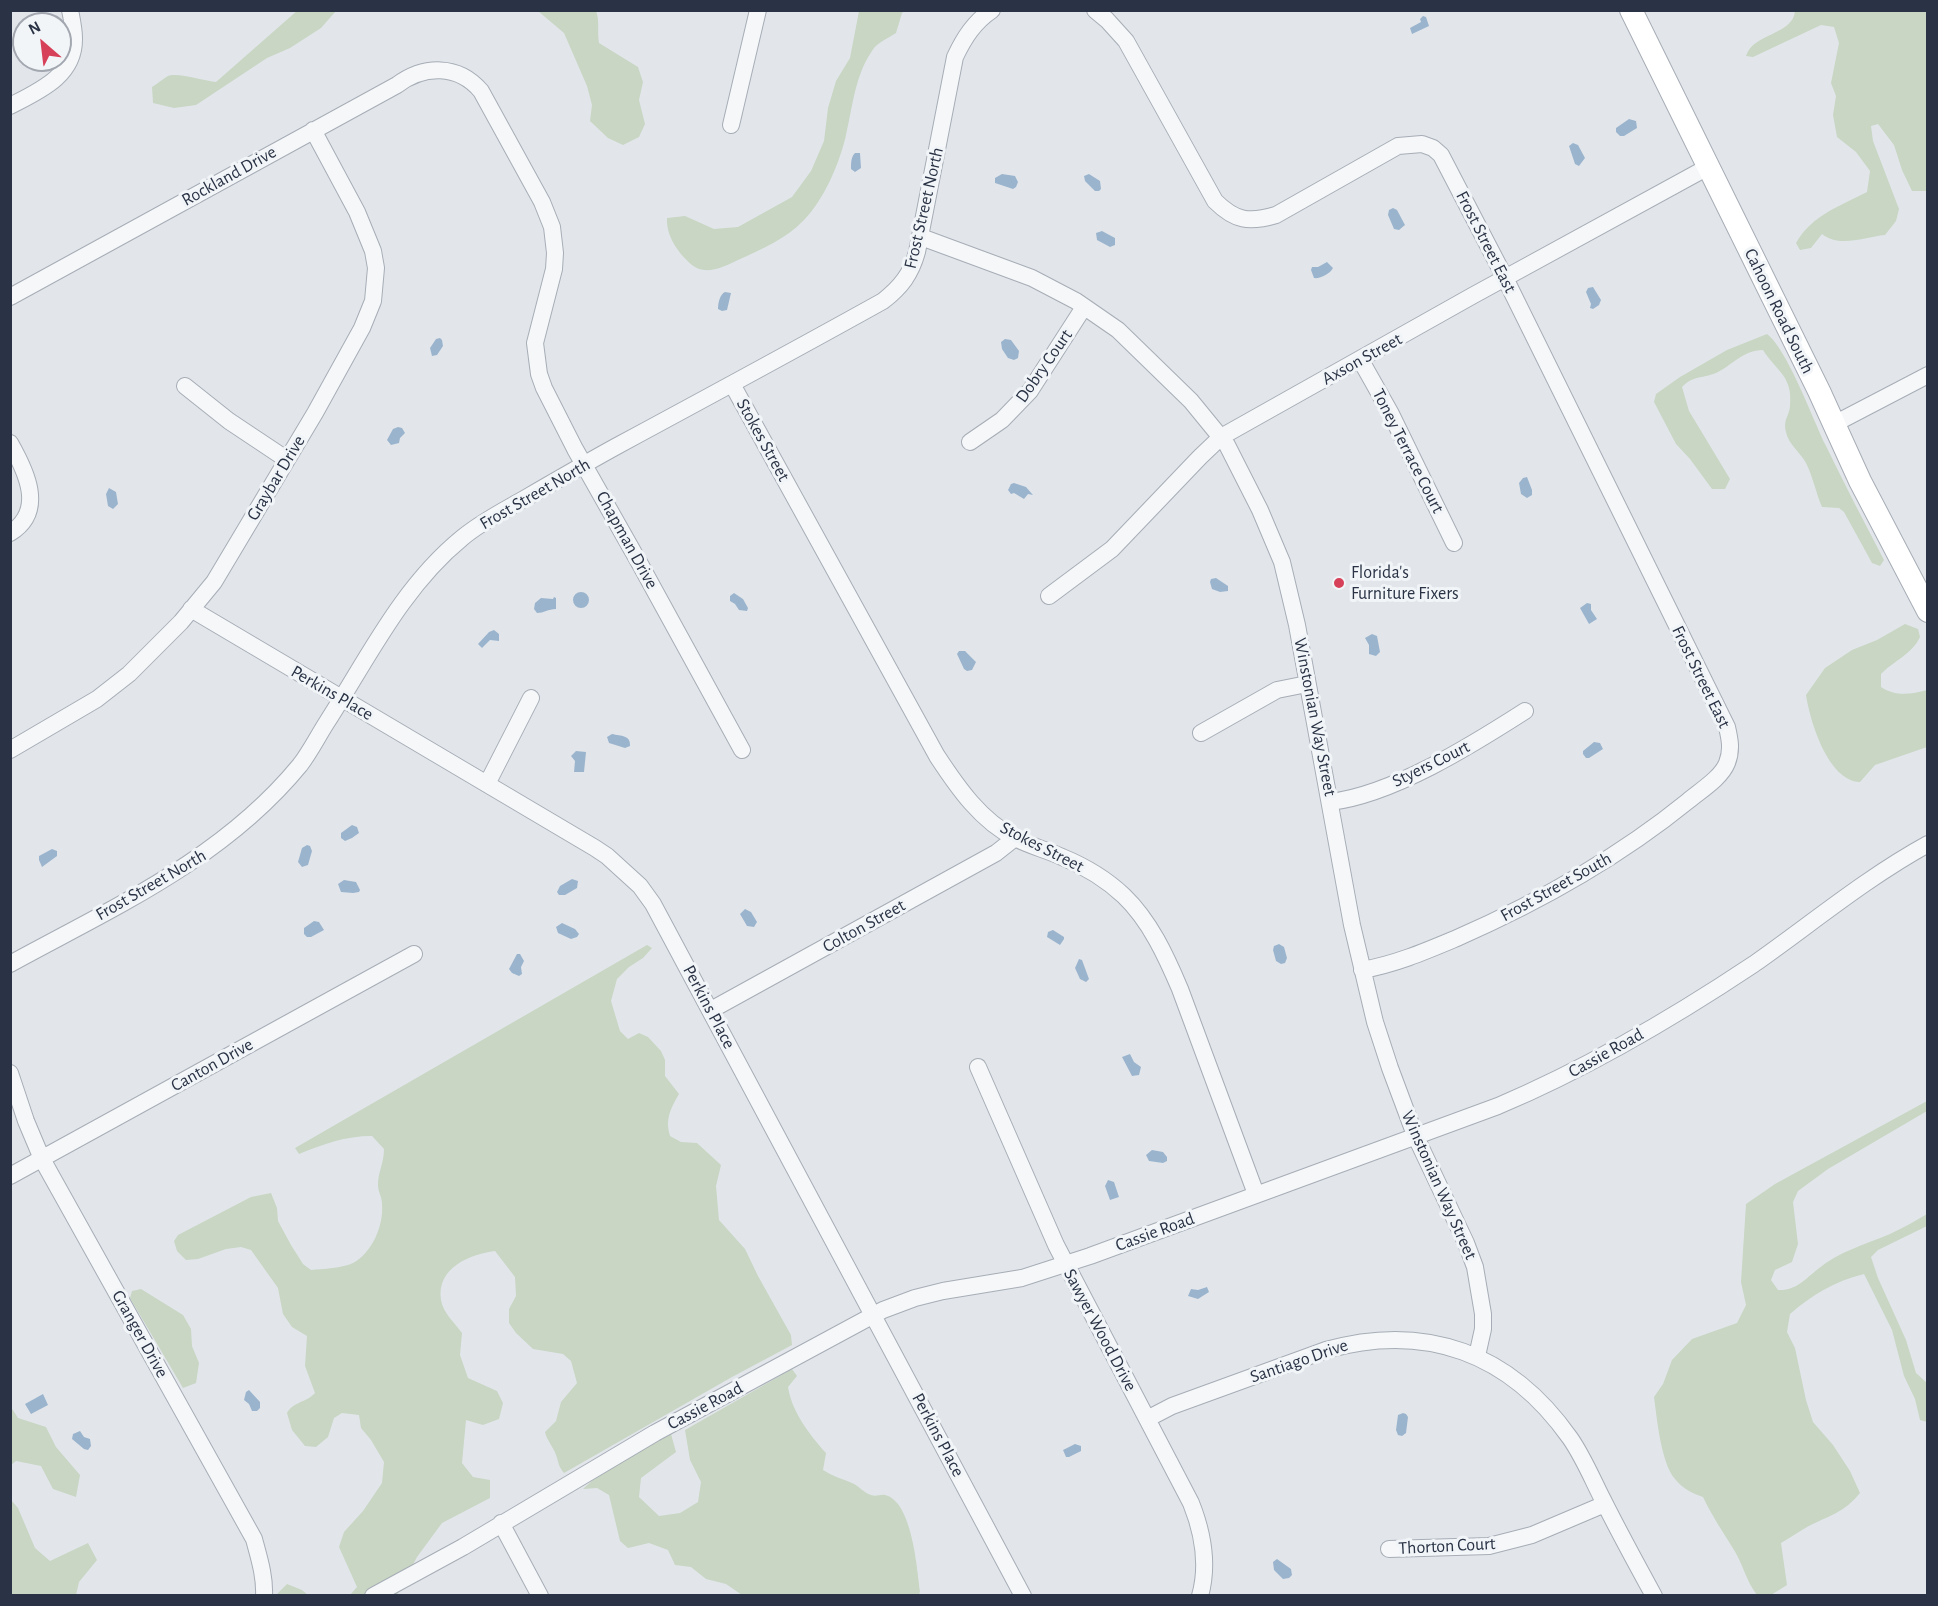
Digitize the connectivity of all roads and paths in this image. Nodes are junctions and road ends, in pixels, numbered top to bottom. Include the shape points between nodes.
1 (70, 10) edge
2 (759, 10) edge
3 (992, 10) edge
4 (1095, 10) edge
5 (1631, 10) edge
6 (452, 72) joint
7 (10, 105) edge
8 (731, 125) dead end
9 (313, 130) junction
10 (1708, 167) junction
11 (921, 237) junction
12 (1505, 278) junction
13 (10, 297) edge
14 (1084, 307) junction
15 (1360, 359) junction
16 (1928, 375) edge
17 (732, 384) junction
18 (184, 386) dead end
19 (1833, 424) junction
20 (1221, 437) junction
21 (970, 442) dead end
22 (10, 443) edge
23 (286, 459) junction
24 (584, 464) junction
25 (10, 533) edge
26 (1454, 543) dead end
27 (1049, 596) dead end
28 (191, 609) junction
29 (1928, 611) edge
30 (1307, 684) junction
31 (531, 698) dead end
32 (342, 699) junction
33 (1524, 711) dead end
34 (1202, 733) dead end
35 (10, 750) edge
36 (742, 750) dead end
37 (1727, 763) joint
38 (487, 784) junction
39 (1330, 802) junction
40 (1015, 838) junction
41 (1928, 844) edge
42 (414, 954) dead end
43 (10, 964) edge
44 (1362, 970) junction
45 (711, 1010) junction
46 (978, 1067) dead end
47 (10, 1073) edge
48 (1415, 1135) junction
49 (42, 1159) junction
50 (10, 1176) edge
51 (1256, 1194) junction
52 (1066, 1264) junction
53 (874, 1315) junction
54 (1477, 1356) junction
55 (1147, 1419) junction
56 (1605, 1504) junction
57 (501, 1523) junction
58 (1389, 1549) dead end
59 (264, 1596) edge
60 (373, 1596) edge
61 (540, 1596) edge
62 (1023, 1596) edge
63 (1200, 1596) edge
64 (1654, 1596) edge

1 - 7 street via 74,46 64,70 48,86
2 - 8 street
3 - 11 street, Frost Street North via 973,27 955,57
4 - 12 street, Frost Street East via 1126,41 1215,201 1226,211 1240,219 1257,221 1275,215 1398,146 1422,144 1441,155
5 - 10 main road, Cahoon Road South
6 - 9 street, Rockland Drive via 440,69 416,73
6 - 24 street, Chapman Drive via 469,79 481,91 552,227 554,269 536,333 536,358 544,388
9 - 13 street, Rockland Drive
9 - 23 street, Graybar Drive via 357,212 376,268 373,301 362,328
10 - 12 street, Axson Street
10 - 19 main road, Cahoon Road South
11 - 14 street, Winstonian Way Street via 1032,278
11 - 17 street, Frost Street North via 913,267 895,292
12 - 15 street, Axson Street
12 - 37 street, Frost Street East via 1727,727 1731,745
14 - 20 street, Winstonian Way Street via 1118,330 1165,374
14 - 21 street, Dobry Court via 1030,391 1002,420
15 - 20 street, Axson Street
15 - 26 street, Toney Terrace Court
16 - 19 street
17 - 24 street, Frost Street North
17 - 40 street, Stokes Street via 937,756 983,816
18 - 23 street
19 - 29 main road, Cahoon Road South
20 - 27 street, Axson Street via 1112,549
20 - 30 street, Winstonian Way Street via 1260,510 1282,562 1298,625
22 - 25 street via 30,484 24,520
23 - 28 street, Graybar Drive via 214,582
24 - 32 street, Frost Street North via 488,520 443,555 411,590
24 - 36 street, Chapman Drive
28 - 32 street, Perkins Place
28 - 35 street, Graybar Drive via 129,674 97,699
30 - 34 street via 1277,690
30 - 39 street, Winstonian Way Street
31 - 38 street
32 - 38 street, Perkins Place
32 - 43 street, Frost Street North via 300,764 213,848 180,871
33 - 39 street, Styers Court via 1415,774 1358,798
37 - 44 street, Frost Street South via 1709,784 1673,813 1572,880 1492,923 1394,964
38 - 45 street, Perkins Place via 595,848 640,886 654,904
39 - 44 street, Winstonian Way Street
40 - 45 street, Colton Street via 996,853
40 - 51 street, Stokes Street via 1087,869 1123,895 1147,923 1171,966
41 - 48 street, Cassie Road via 1753,964 1619,1047 1538,1089
42 - 49 street, Canton Drive
44 - 48 street, Winstonian Way Street via 1381,1041
45 - 53 street, Perkins Place
46 - 52 street, Sawyer Wood Drive
47 - 49 street, Granger Drive
48 - 51 street, Cassie Road
48 - 54 street, Winstonian Way Street via 1475,1267 1483,1314
49 - 50 street, Canton Drive
49 - 59 street, Granger Drive via 254,1539
51 - 52 street, Cassie Road
52 - 53 street, Cassie Road via 1022,1278 915,1298
52 - 55 street, Sawyer Wood Drive
53 - 57 street, Cassie Road via 655,1433
53 - 62 street, Perkins Place
54 - 55 street, Santiago Drive via 1409,1340 1352,1343 1172,1406
54 - 56 street, Santiago Drive via 1525,1388 1561,1426 1578,1450
55 - 63 street, Sawyer Wood Drive via 1198,1519 1204,1545
56 - 58 street, Thorton Court via 1532,1535 1489,1546
56 - 64 street, Santiago Drive
57 - 60 street, Cassie Road
57 - 61 street

